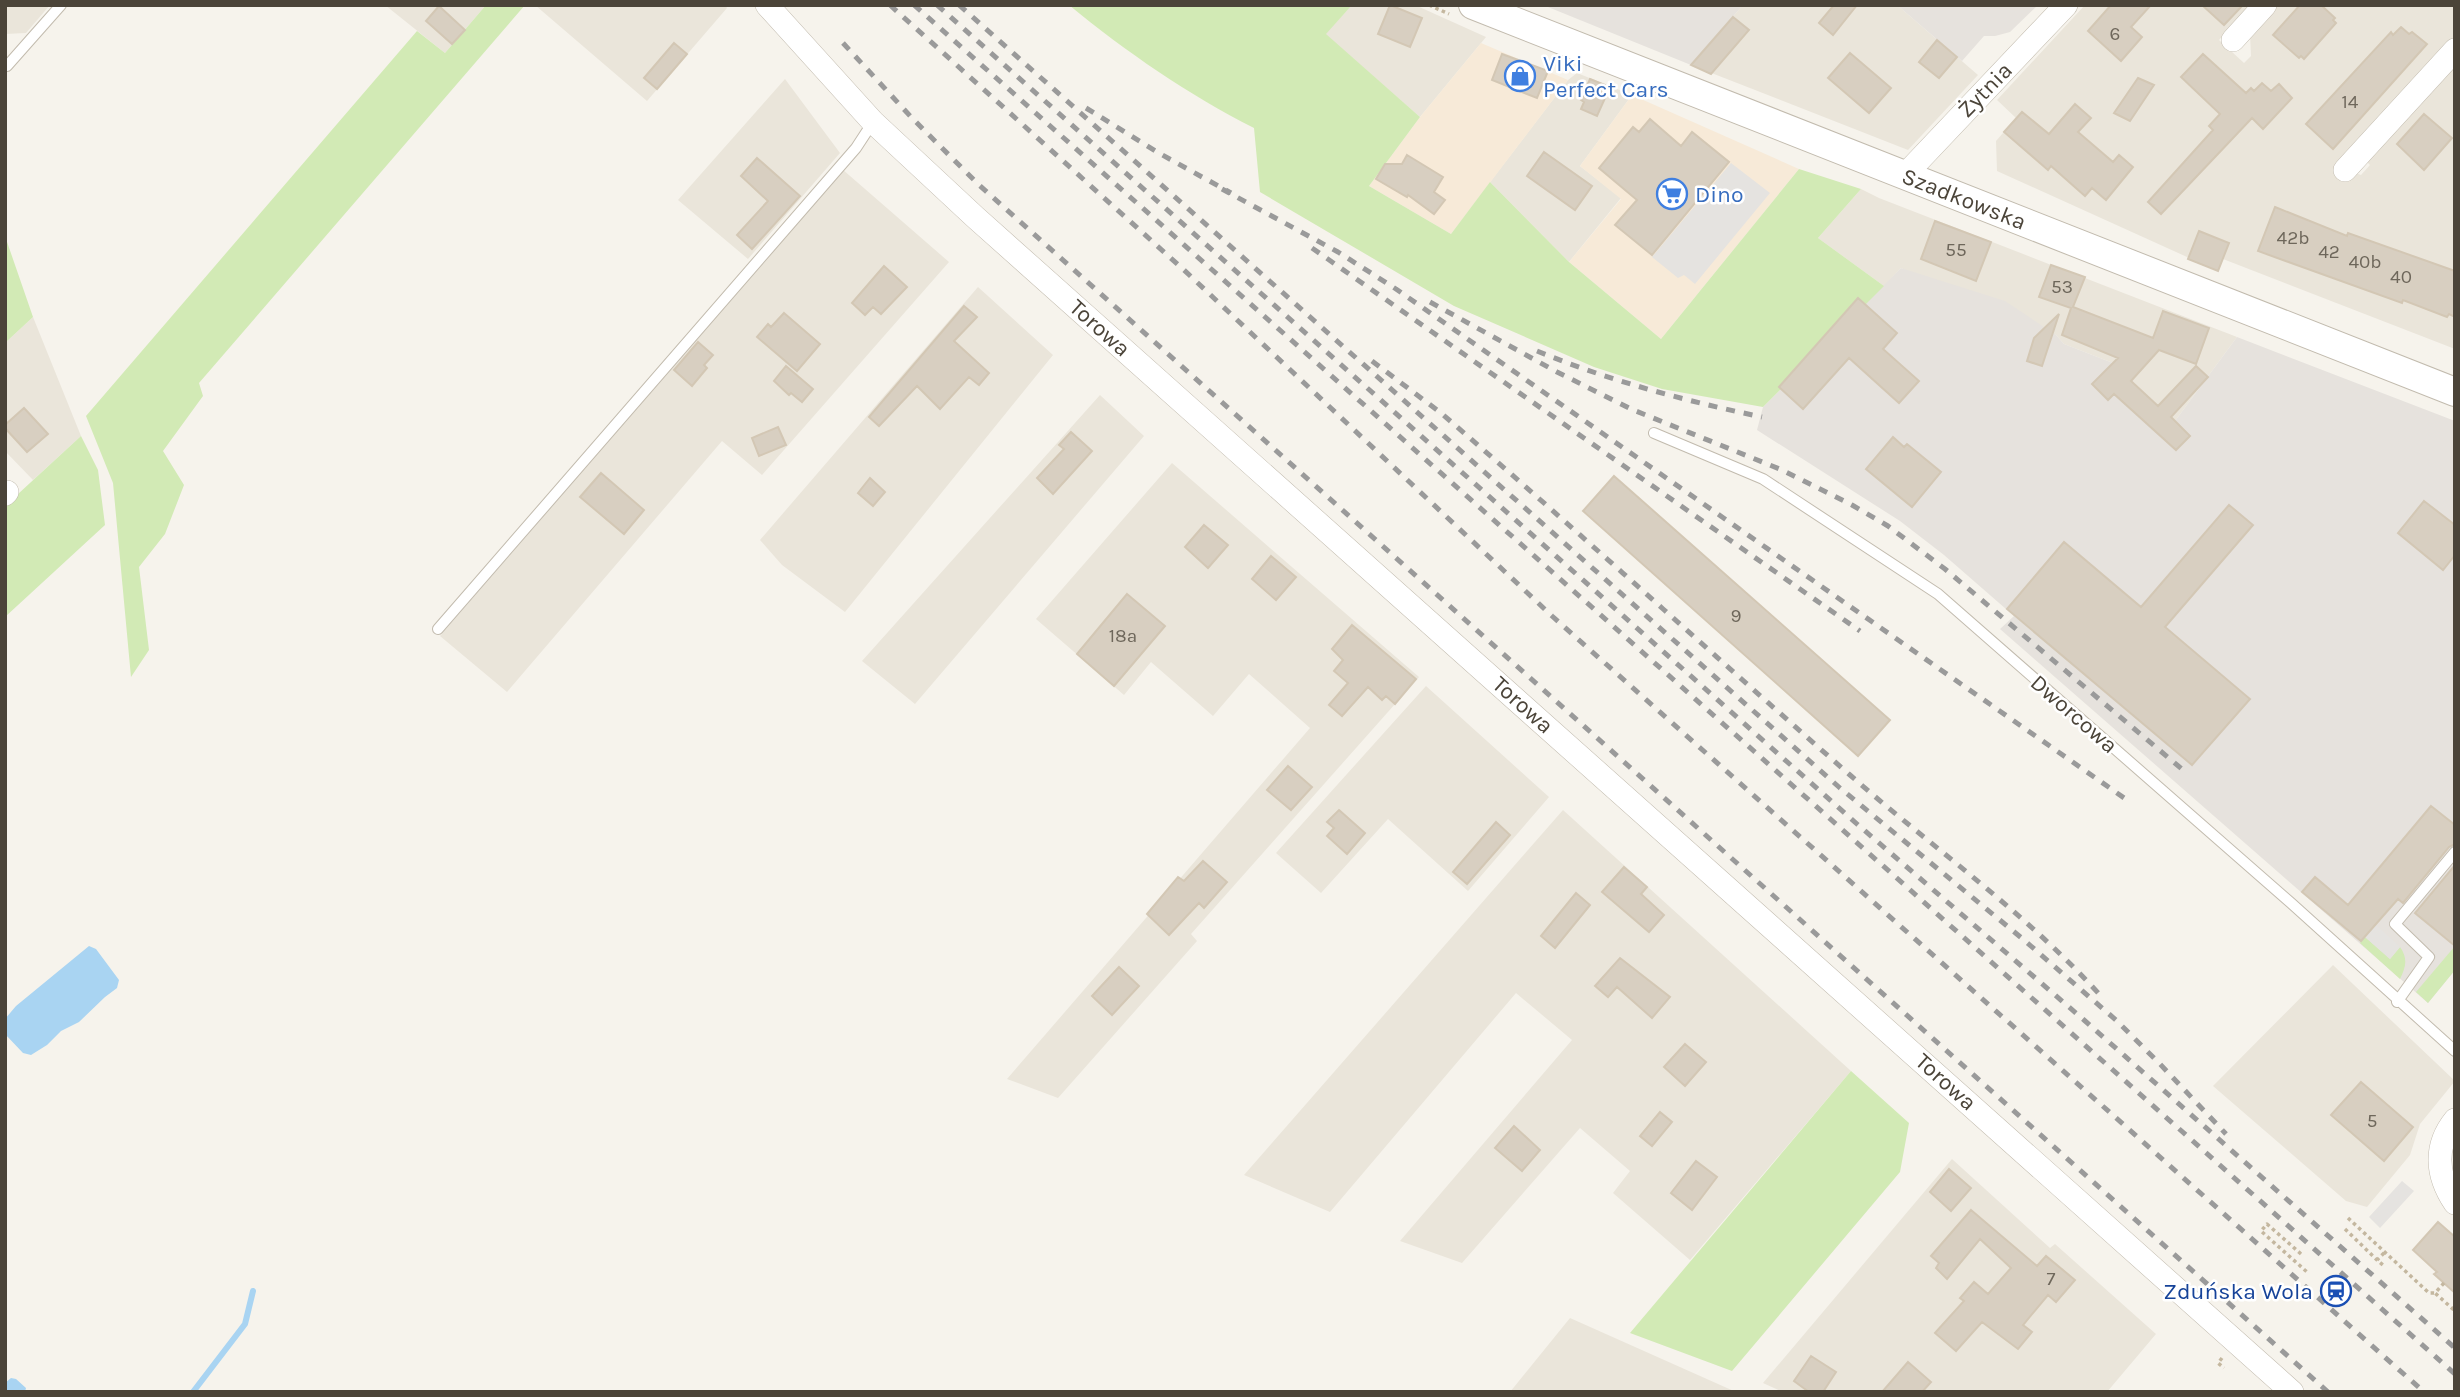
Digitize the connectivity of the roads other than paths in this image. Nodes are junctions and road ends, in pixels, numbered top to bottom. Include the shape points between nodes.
1 (61, 5) edge
2 (766, 5) edge
3 (1473, 5) edge
4 (2066, 5) edge
5 (2265, 5) edge
6 (2233, 40) dead end
7 (2455, 50) edge
8 (7, 66) edge
9 (873, 122) junction
10 (2345, 170) dead end
11 (1904, 176) junction
12 (2455, 392) edge
13 (1654, 433) dead end
14 (438, 629) dead end
15 (2455, 852) edge
16 (2397, 1002) junction
17 (2455, 1051) edge
18 (2455, 1120) edge
19 (2455, 1203) edge
20 (2292, 1392) edge

1 - 8 lane
2 - 9 street, Torowa
3 - 11 street, Szadkowska
4 - 11 street, Żytnia
5 - 6 street
7 - 10 street
9 - 14 lane via 856,148
9 - 20 street, Torowa
11 - 12 street, Szadkowska
13 - 16 lane, Dworcowa via 1763,479 1938,594 2291,903
15 - 16 lane via 2395,924 2429,957
16 - 17 lane, Dworcowa
18 - 19 street via 2443,1136 2438,1157 2441,1177

